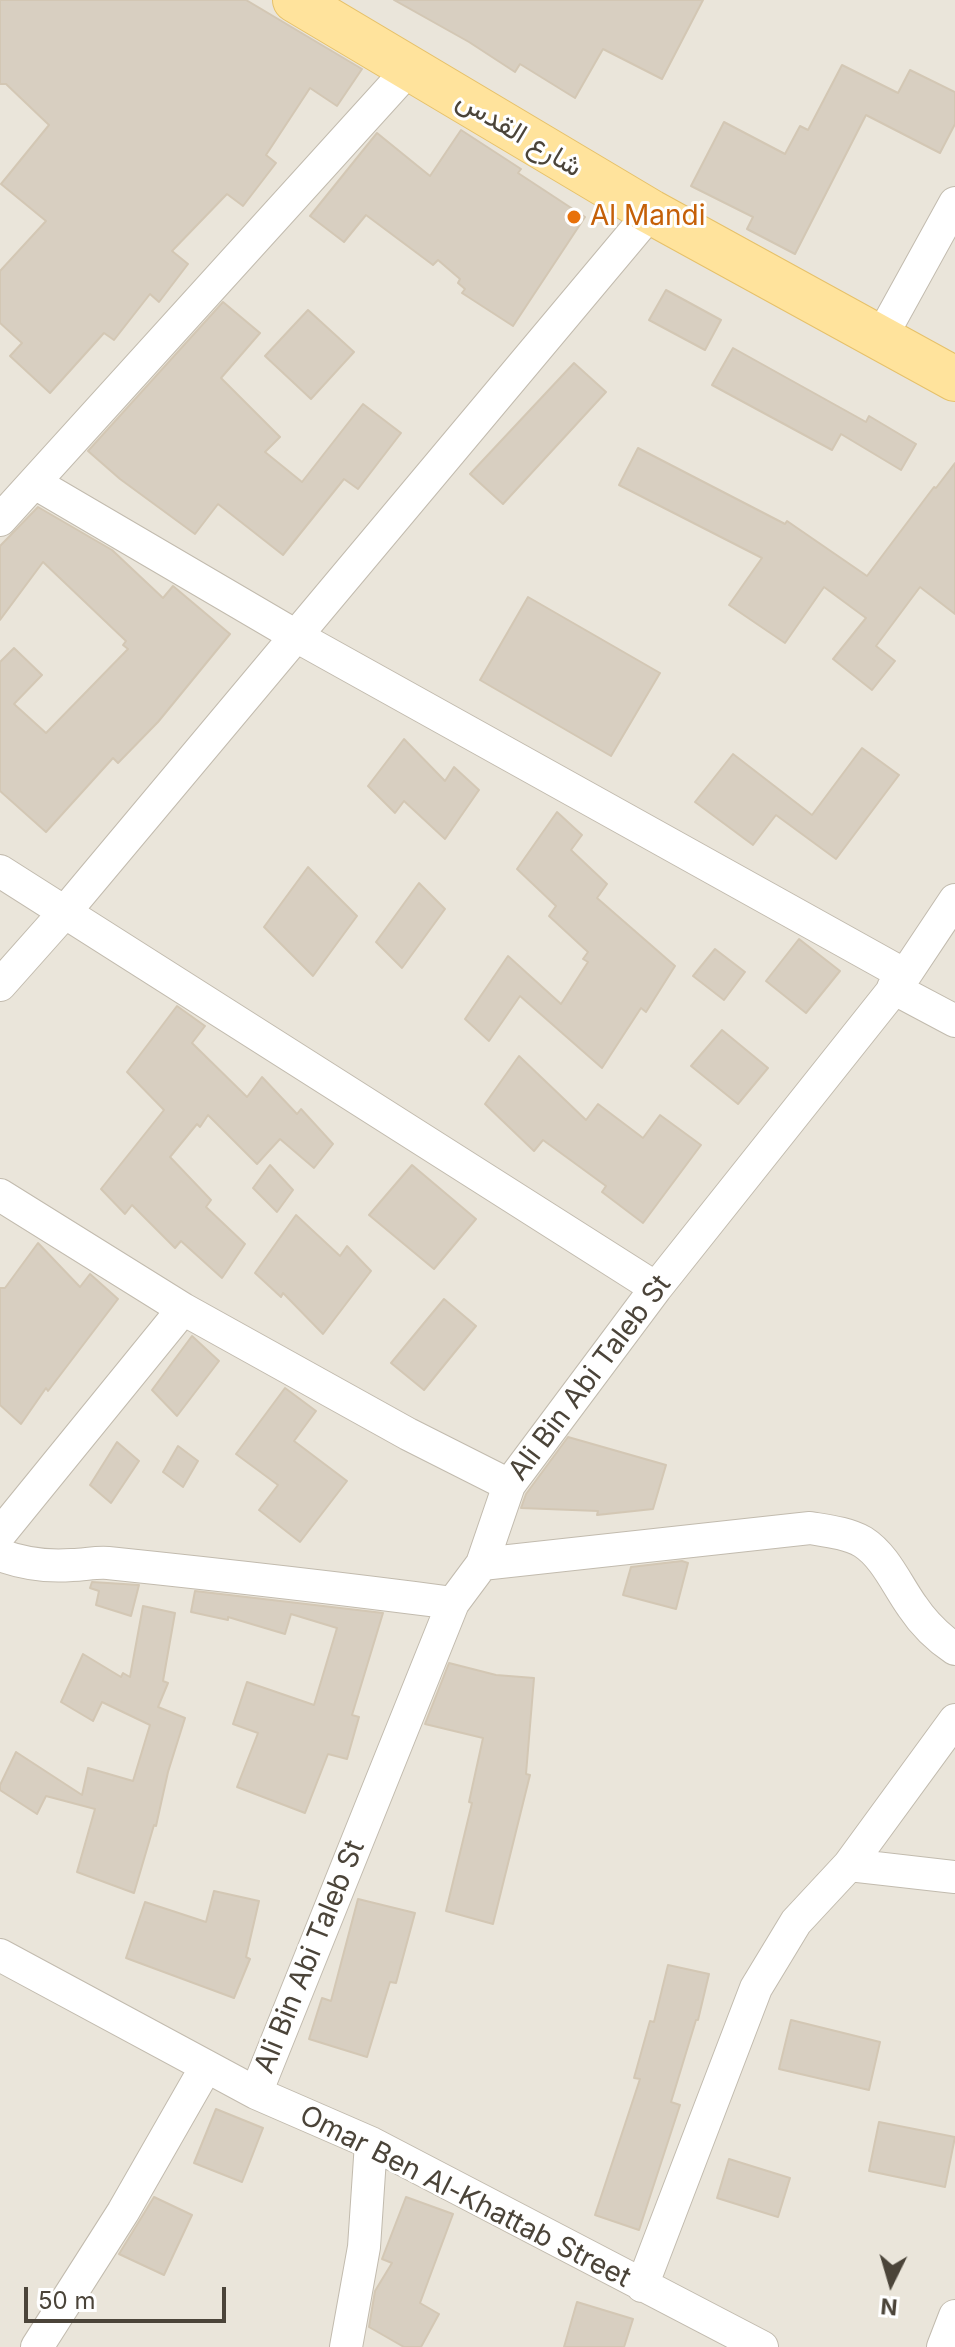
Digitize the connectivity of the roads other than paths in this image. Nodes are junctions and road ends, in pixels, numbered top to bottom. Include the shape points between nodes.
1 (295, 0) edge
2 (409, 69) junction
3 (955, 203) edge
4 (651, 212) junction
5 (880, 339) junction
6 (955, 379) edge
7 (35, 483) junction
8 (0, 520) edge
9 (296, 636) junction
10 (0, 871) edge
11 (955, 900) edge
12 (64, 913) junction
13 (899, 982) junction
14 (0, 985) edge
15 (955, 1021) edge
16 (0, 1195) edge
17 (656, 1288) junction
18 (183, 1309) junction
19 (509, 1485) junction
20 (0, 1534) edge
21 (0, 1555) edge
22 (482, 1564) junction
23 (453, 1603) junction
24 (955, 1649) edge
25 (955, 1720) edge
26 (849, 1865) junction
27 (955, 1877) edge
28 (0, 1955) edge
29 (206, 2067) junction
30 (256, 2093) junction
31 (371, 2143) junction
32 (642, 2286) junction
33 (955, 2316) edge
34 (37, 2347) edge
35 (346, 2347) edge
36 (762, 2347) edge
37 (943, 2347) edge

1 - 2 main road, شارع القدس
2 - 4 main road, شارع القدس
2 - 7 street
3 - 5 street
4 - 5 main road, شارع القدس
4 - 9 street
5 - 6 main road, شارع القدس
7 - 8 street
7 - 9 street
9 - 12 street
9 - 13 street
10 - 12 street
11 - 13 street, Ali Bin Abi Taleb St
12 - 14 street
12 - 17 street
13 - 15 street
13 - 17 street, Ali Bin Abi Taleb St
16 - 18 street
17 - 19 street, Ali Bin Abi Taleb St
18 - 19 street
18 - 20 street
19 - 22 street, Ali Bin Abi Taleb St
21 - 23 street via 25,1564 106,1563
22 - 23 street, Ali Bin Abi Taleb St
22 - 24 street via 810,1528 846,1534 866,1544 935,1635
23 - 30 street, Ali Bin Abi Taleb St
25 - 26 street
26 - 27 street
26 - 32 street via 796,1922 756,1988
28 - 29 street, Omar Ben Al-Khattab Street
29 - 30 street, Omar Ben Al-Khattab Street
29 - 34 street
30 - 31 street, Omar Ben Al-Khattab Street
31 - 32 street, Omar Ben Al-Khattab Street
31 - 35 street via 364,2247
32 - 36 street, Omar Ben Al-Khattab Street
33 - 37 street

